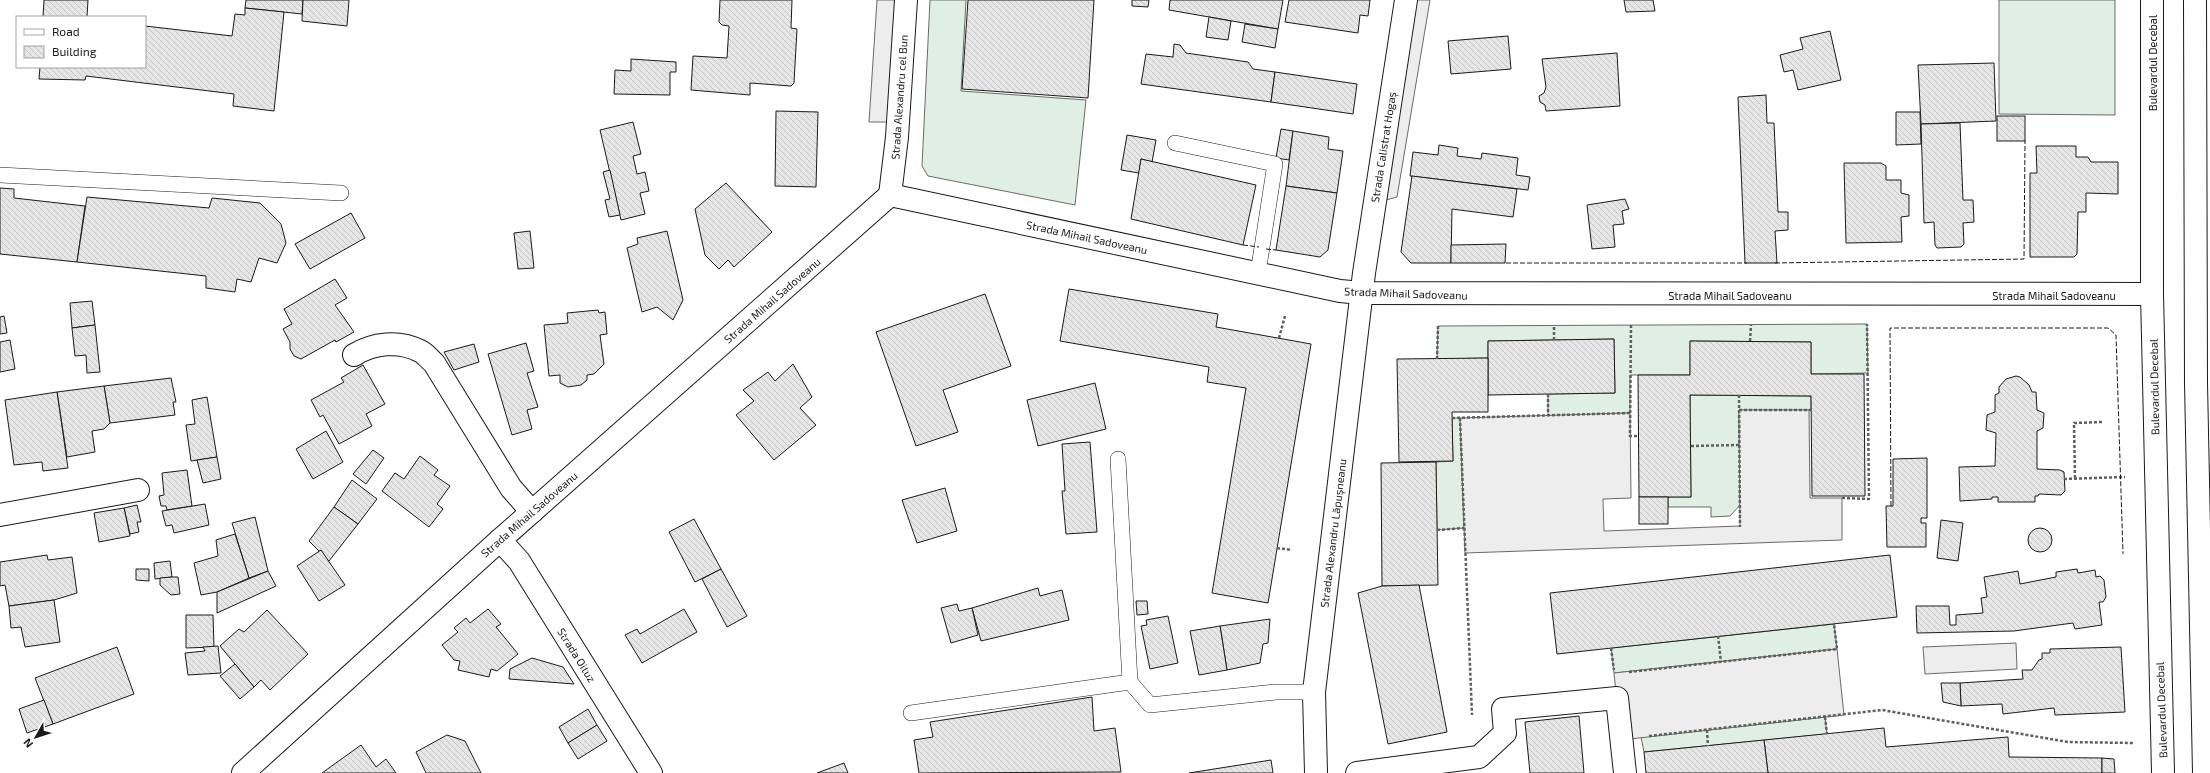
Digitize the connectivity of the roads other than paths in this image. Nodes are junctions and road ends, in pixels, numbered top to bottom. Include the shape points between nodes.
1 (906, 0) edge
2 (1406, 0) edge
3 (2152, 0) edge
4 (2195, 0) edge
5 (1175, 143) dead end
6 (0, 175) edge
7 (341, 193) dead end
8 (890, 195) junction
9 (1258, 273) junction
10 (1362, 293) junction
11 (2152, 294) junction
12 (354, 355) dead end
13 (1118, 459) dead end
14 (138, 490) dead end
15 (532, 512) junction
16 (0, 515) edge
17 (500, 540) junction
18 (1130, 682) junction
19 (1314, 692) junction
20 (911, 713) dead end
21 (243, 773) edge
22 (651, 773) edge
23 (1316, 773) edge
24 (1357, 773) edge
25 (1625, 773) edge
26 (2163, 773) edge
27 (2204, 773) edge

1 - 8 street, Strada Alexandru cel Bun via 897,137
2 - 10 street, Strada Calistrat Hogaș
3 - 11 street, Bulevardul Decebal
4 - 27 street via 2196,375
5 - 9 lane via 1276,164
6 - 7 lane
8 - 9 street, Strada Mihail Sadoveanu
8 - 15 street, Strada Mihail Sadoveanu
9 - 10 street, Strada Mihail Sadoveanu via 1340,291
10 - 11 street, Strada Mihail Sadoveanu
10 - 19 street, Strada Alexandru Lăpușneanu
11 - 26 street, Bulevardul Decebal
12 - 15 street via 382,344 400,345 420,351 434,363 511,488
13 - 18 lane
14 - 16 street
15 - 17 street, Strada Mihail Sadoveanu
17 - 21 street, Strada Mihail Sadoveanu
17 - 22 street, Strada Oituz via 519,561
18 - 19 lane via 1150,704 1276,692
18 - 20 lane
19 - 23 street, Strada Alexandru Lăpușneanu
24 - 25 street via 1479,757 1504,733 1503,709 1617,698

